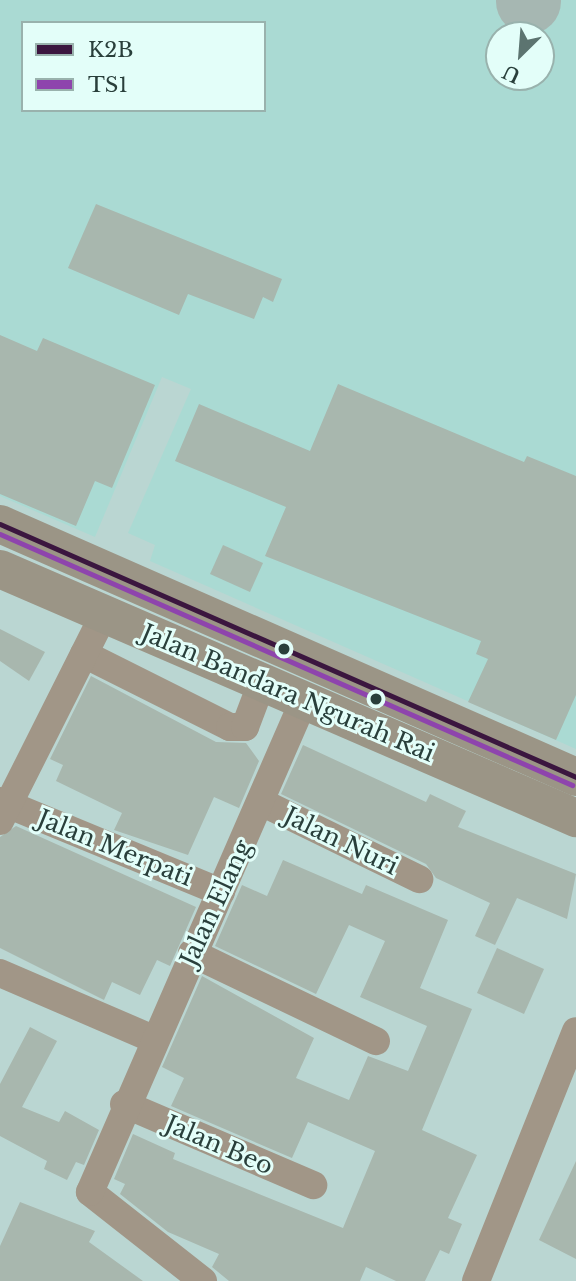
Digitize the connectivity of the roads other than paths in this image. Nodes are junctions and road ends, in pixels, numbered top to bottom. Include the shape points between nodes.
1 (0, 524) edge
2 (0, 569) edge
3 (104, 614) junction
4 (84, 654) junction
5 (262, 682) junction
6 (299, 711) junction
7 (245, 727) junction
8 (576, 777) edge
9 (263, 803) junction
10 (3, 809) edge
11 (576, 818) edge
12 (419, 879) dead end
13 (221, 892) junction
14 (192, 953) junction
15 (0, 973) edge
16 (576, 1031) edge
17 (153, 1039) junction
18 (376, 1041) dead end
19 (124, 1104) junction
20 (313, 1185) dead end
21 (203, 1281) edge
22 (476, 1281) edge

1 - 8 street, Jalan Bandara Ngurah Rai
2 - 3 street, Jalan Bandara Ngurah Rai
3 - 4 street
3 - 5 street, Jalan Bandara Ngurah Rai
4 - 7 street via 220,725
4 - 10 street
5 - 6 street, Jalan Bandara Ngurah Rai
5 - 7 street
6 - 7 street
6 - 9 street, Jalan Elang
6 - 11 street, Jalan Bandara Ngurah Rai
9 - 12 street, Jalan Nuri
9 - 13 street, Jalan Elang
10 - 13 street, Jalan Merpati
13 - 14 street, Jalan Elang
14 - 17 street, Jalan Elang
14 - 18 street
15 - 17 street
16 - 22 street
17 - 19 street, Jalan Elang
19 - 20 street, Jalan Beo
19 - 21 street, Jalan Elang via 90,1192

